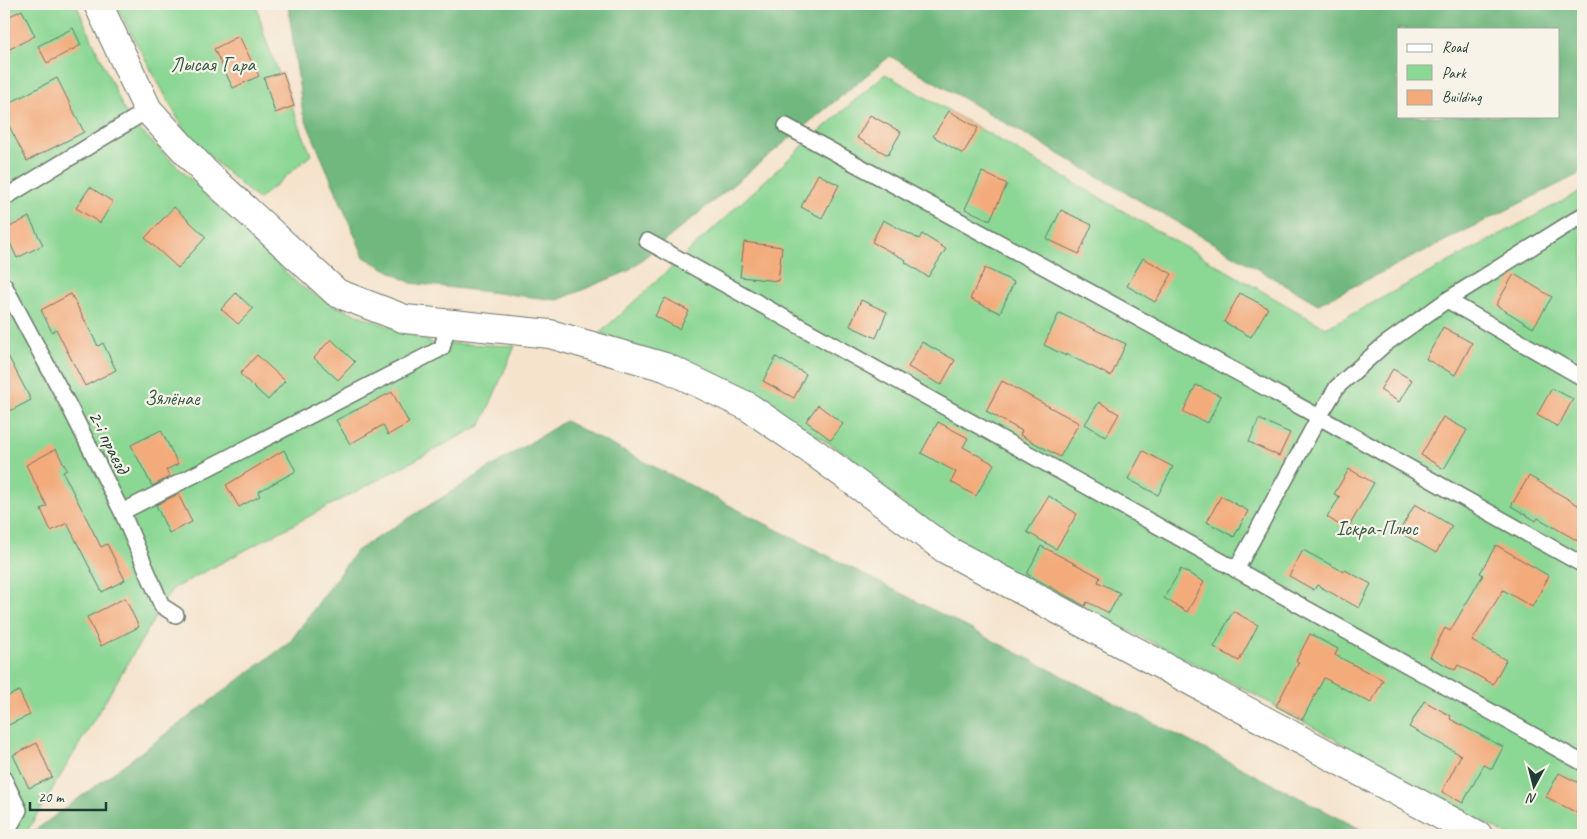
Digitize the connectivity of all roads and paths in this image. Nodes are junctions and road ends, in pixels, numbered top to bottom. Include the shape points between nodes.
1 (98, 4) edge
2 (148, 110) junction
3 (786, 126) dead end
4 (4, 198) edge
5 (1583, 215) edge
6 (647, 241) dead end
7 (4, 285) edge
8 (1447, 300) junction
9 (448, 324) junction
10 (1583, 378) edge
11 (1319, 417) junction
12 (122, 512) junction
13 (1583, 565) edge
14 (1236, 570) junction
15 (176, 615) dead end
16 (1583, 763) edge
17 (4, 779) edge
18 (5, 835) edge
19 (1478, 835) edge

1 - 2 street
2 - 4 lane
2 - 9 street via 204,171 337,293 405,319
3 - 11 lane
5 - 8 lane
6 - 14 lane
7 - 12 lane, 2-і праезд
8 - 10 lane
8 - 11 lane via 1384,345 1337,387
9 - 12 lane via 442,348
9 - 19 street via 550,334 665,367 747,406 945,550
11 - 13 lane
11 - 14 lane
12 - 15 lane, 2-і праезд via 162,606
14 - 16 lane
17 - 18 lane via 19,810

